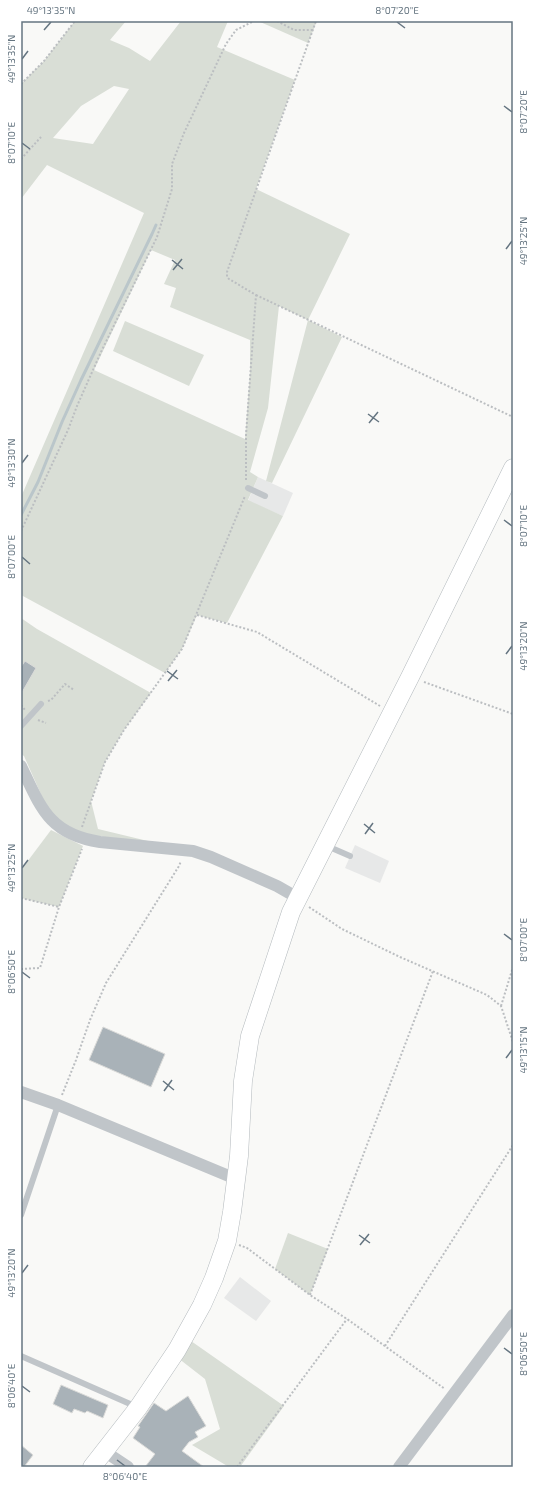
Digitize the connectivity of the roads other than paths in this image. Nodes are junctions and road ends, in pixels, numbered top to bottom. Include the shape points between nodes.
1 (513, 468) edge
2 (248, 488) road end
3 (265, 496) dead end
4 (41, 704) road end
5 (21, 726) edge
6 (21, 766) edge
7 (326, 845) junction
8 (350, 856) dead end
9 (298, 898) junction
10 (21, 1092) edge
11 (58, 1105) junction
12 (236, 1179) junction
13 (21, 1215) edge
14 (513, 1315) edge
15 (21, 1356) edge
16 (138, 1408) junction
17 (104, 1452) junction
18 (92, 1467) edge
19 (128, 1467) edge
20 (400, 1467) edge

1 - 7 street
2 - 3 lane
4 - 5 lane
6 - 9 street via 41,808 56,825 82,839 184,850 211,857
7 - 8 lane
7 - 9 street
9 - 12 street via 250,1036
10 - 11 street
11 - 12 street
11 - 13 lane
12 - 16 street via 228,1241 214,1278 177,1350
14 - 20 street
15 - 16 lane
16 - 17 street
17 - 18 street
17 - 19 street

